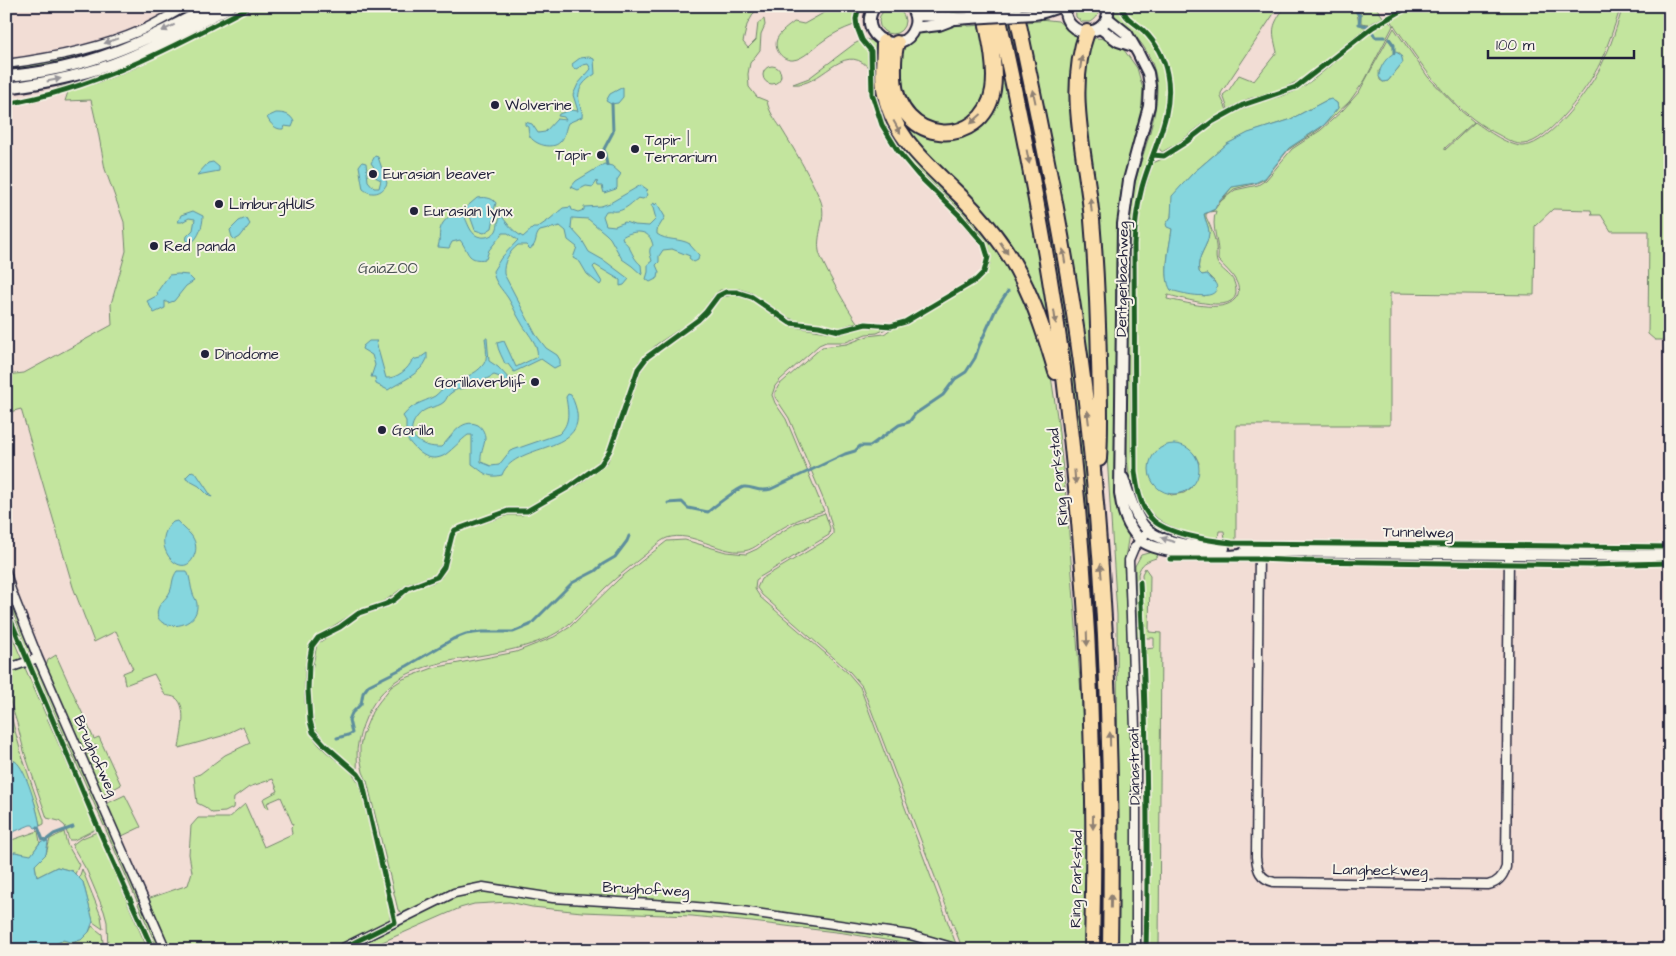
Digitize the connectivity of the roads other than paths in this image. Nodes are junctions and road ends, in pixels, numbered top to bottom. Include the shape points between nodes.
1 (187, 6) edge
2 (212, 6) edge
3 (231, 6) edge
4 (875, 6) edge
5 (983, 6) edge
6 (996, 6) edge
7 (1015, 6) edge
8 (1064, 6) edge
9 (1108, 6) edge
10 (912, 11) edge
11 (1045, 13) junction
12 (1066, 18) junction
13 (1108, 18) junction
14 (956, 19) junction
15 (914, 28) junction
16 (1093, 30) junction
17 (891, 42) junction
18 (1133, 46) junction
19 (6, 64) edge
20 (6, 76) edge
21 (6, 88) edge
22 (1068, 412) junction
23 (1121, 474) junction
24 (1096, 500) junction
25 (1148, 531) junction
26 (1141, 540) junction
27 (1254, 551) junction
28 (1509, 555) junction
29 (1670, 556) edge
30 (6, 572) edge
31 (38, 658) junction
32 (6, 669) edge
33 (166, 950) edge
34 (339, 950) edge
35 (962, 950) edge
36 (1092, 950) edge
37 (1110, 950) edge
38 (1136, 950) edge

1 -> 19 street via 141,30 102,44 57,56
2 -> 20 street via 156,35 98,59 57,70
21 -> 3 street via 71,77 123,60
4 - 17 street via 870,25 876,37
5 -> 17 highway via 994,88 985,111 964,128 951,132 930,130 910,118 901,106 896,90
6 -> 22 highway, Ring Parkstad via 1038,211
24 -> 7 highway via 1067,275 1052,184
8 - 11 street
8 - 12 street
9 - 13 street
10 - 14 street
10 - 15 street
11 - 12 street
11 - 14 street, bridge
12 - 16 street via 1076,30
13 - 16 street
13 - 18 street, Dentgenbachweg via 1127,34
14 - 15 street
15 - 17 street via 906,39
16 - 18 street
24 -> 16 highway via 1101,428 1097,282 1078,88 1082,52
17 -> 22 highway via 884,89 894,121 912,149 977,214 1023,279 1036,308
18 - 23 street, Dentgenbachweg via 1146,68 1150,93 1129,180 1123,224
22 -> 36 highway, Ring Parkstad via 1087,637 1094,803
23 - 25 street, Dentgenbachweg via 1136,514
23 - 26 street, Dentgenbachweg via 1123,508 1132,530
37 -> 24 highway via 1110,718
25 - 26 street
27 -> 25 street, Tunnelweg via 1181,544
26 - 27 street, Tunnelweg via 1156,548 1183,553 1240,555
26 - 38 street, Dianastraat via 1132,554 1129,568 1136,757
27 - 28 street, Tunnelweg
27 - 28 street, Langheckweg via 1256,863 1262,878 1274,882 1488,885 1504,875
28 - 29 street, Tunnelweg
30 - 31 street, Brughofweg
31 - 32 street
31 - 33 street, Brughofweg
34 - 35 street, Brughofweg via 454,892 482,887 546,897 742,911 910,935

